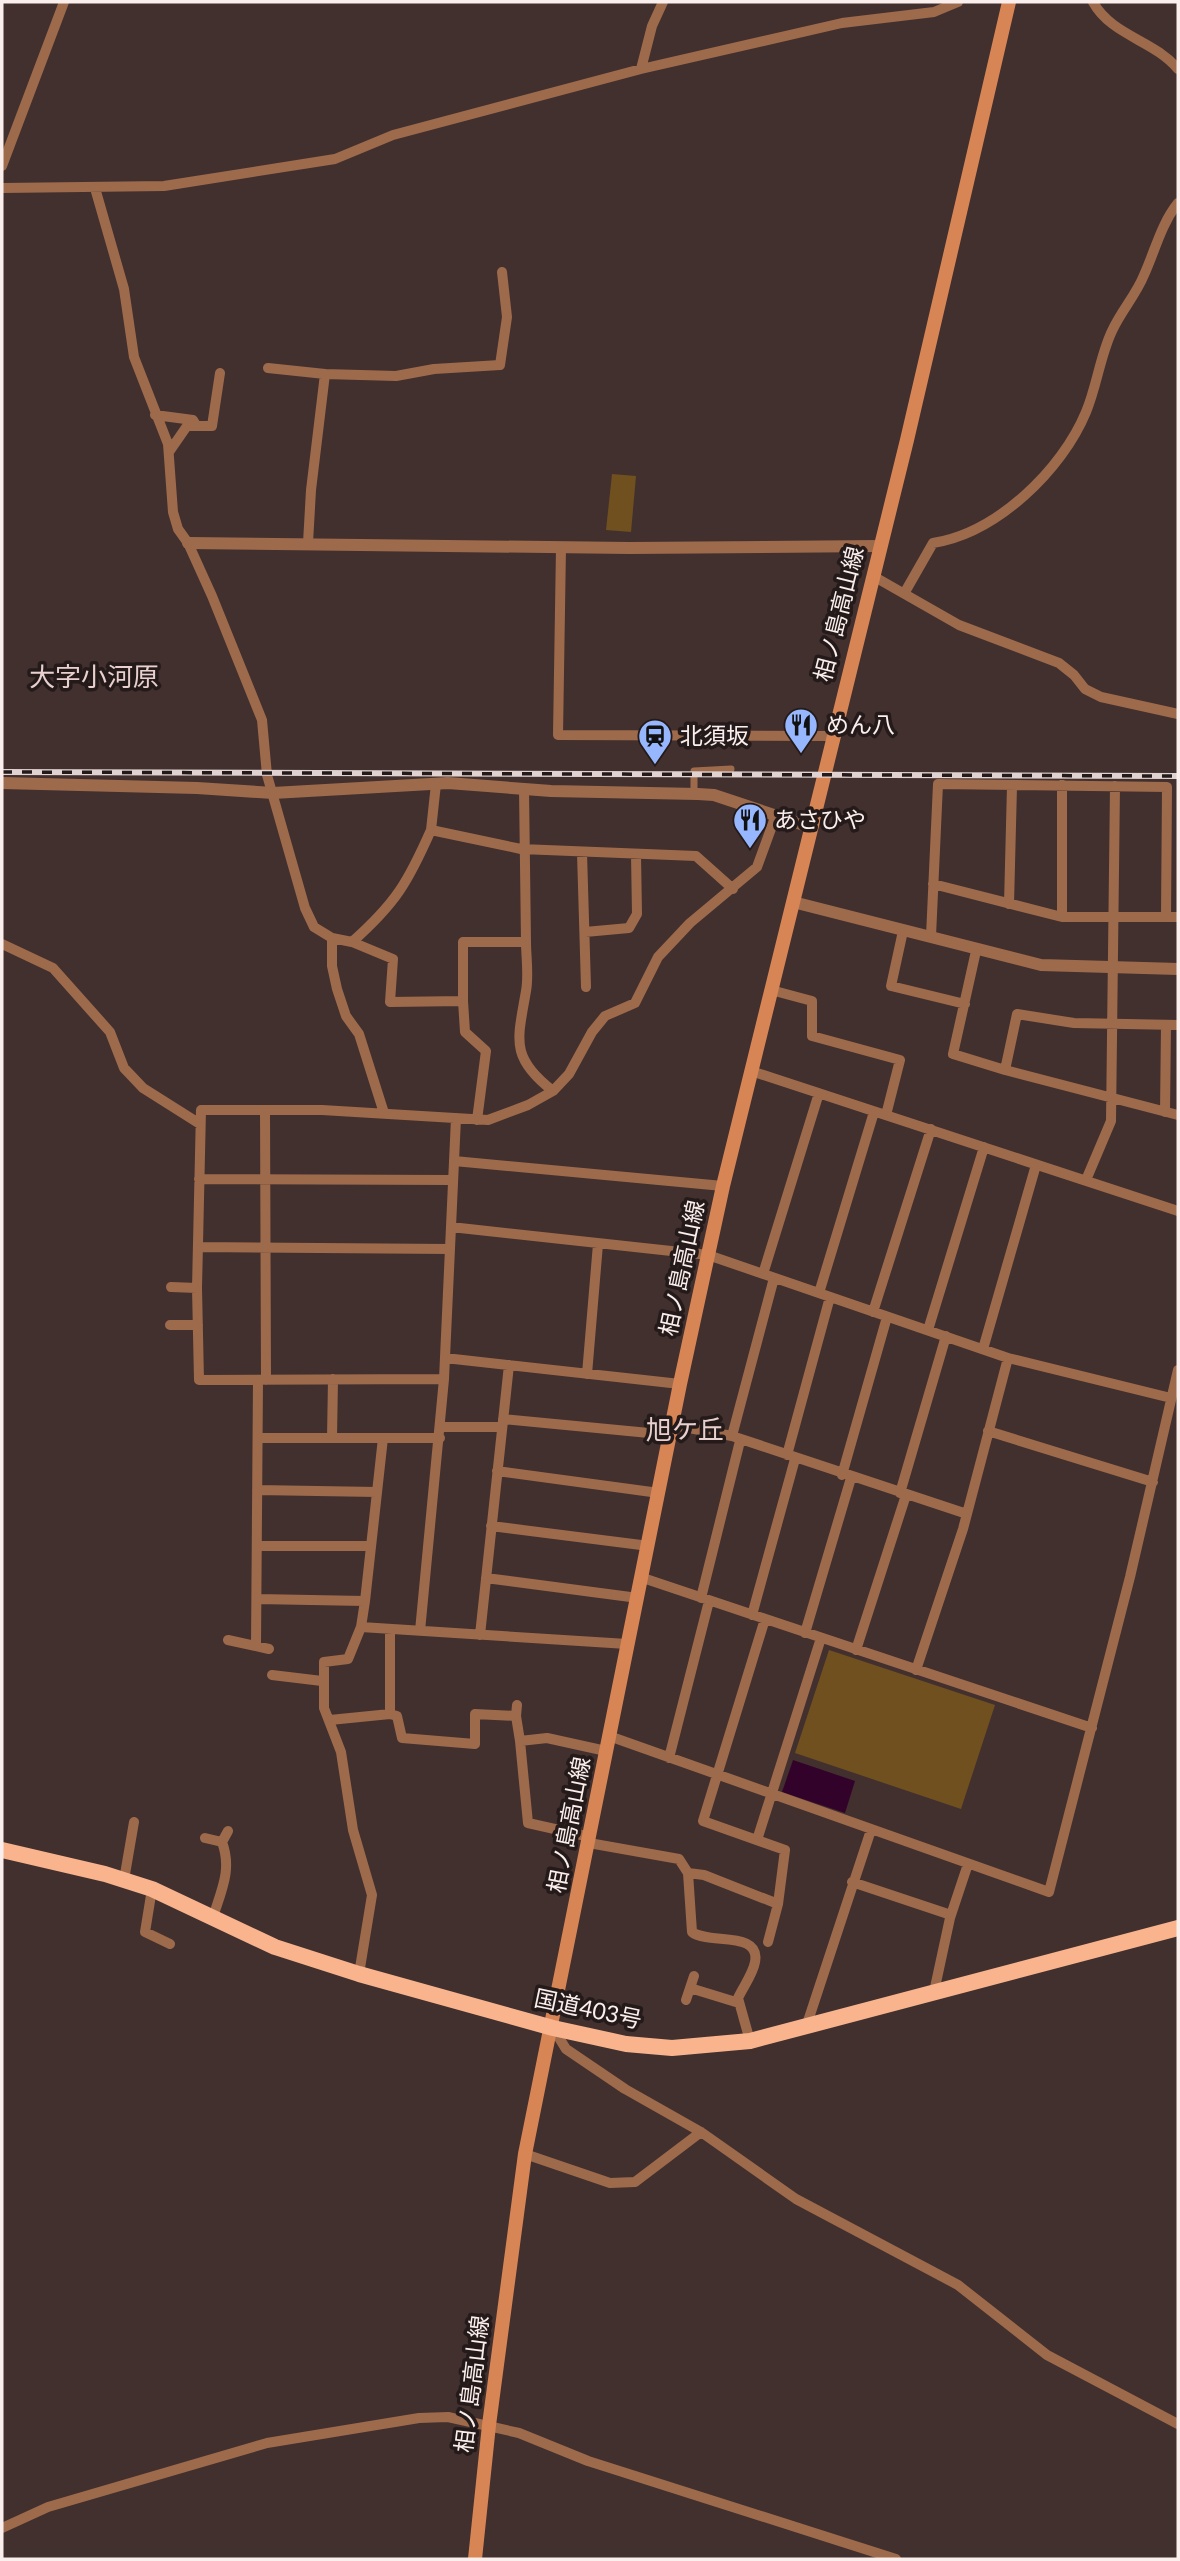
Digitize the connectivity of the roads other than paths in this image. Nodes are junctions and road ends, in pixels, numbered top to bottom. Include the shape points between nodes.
1 (64, 2) edge
2 (663, 2) edge
3 (957, 2) edge
4 (1009, 2) edge
5 (1093, 2) edge
6 (641, 69) junction
7 (1178, 69) edge
8 (2, 166) edge
9 (2, 188) edge
10 (95, 188) junction
11 (1178, 203) edge
12 (502, 272) dead end
13 (268, 368) dead end
14 (220, 373) dead end
15 (325, 374) junction
16 (155, 415) junction
17 (197, 425) junction
18 (169, 452) junction
19 (188, 543) junction
20 (309, 543) junction
21 (879, 546) junction
22 (561, 547) junction
23 (873, 576) junction
24 (905, 592) junction
25 (1178, 714) edge
26 (833, 736) junction
27 (731, 769) dead end
28 (2, 783) edge
29 (436, 784) junction
30 (1062, 785) junction
31 (1012, 786) junction
32 (1115, 786) junction
33 (524, 789) junction
34 (273, 793) junction
35 (694, 794) junction
36 (776, 815) junction
37 (810, 827) junction
38 (431, 830) junction
39 (525, 849) junction
40 (582, 853) junction
41 (636, 855) junction
42 (933, 884) junction
43 (733, 888) junction
44 (793, 902) junction
45 (1009, 904) junction
46 (1062, 917) junction
47 (1113, 917) junction
48 (1166, 917) junction
49 (1178, 917) edge
50 (903, 931) junction
51 (585, 932) junction
52 (931, 936) junction
53 (332, 938) junction
54 (352, 942) junction
55 (526, 942) junction
56 (2, 944) edge
57 (976, 951) junction
58 (1112, 969) junction
59 (1178, 969) edge
60 (586, 987) dead end
61 (771, 990) junction
62 (463, 1001) junction
63 (965, 1004) junction
64 (1112, 1024) junction
65 (1166, 1025) junction
66 (1178, 1025) edge
67 (1004, 1070) junction
68 (751, 1071) junction
69 (552, 1090) junction
70 (819, 1093) junction
71 (1111, 1096) junction
72 (265, 1110) junction
73 (874, 1112) junction
74 (1166, 1112) junction
75 (384, 1113) junction
76 (886, 1115) junction
77 (1178, 1115) edge
78 (456, 1118) junction
79 (477, 1121) junction
80 (200, 1124) junction
81 (931, 1129) junction
82 (984, 1147) junction
83 (454, 1161) junction
84 (1036, 1165) junction
85 (199, 1179) junction
86 (265, 1179) junction
87 (453, 1180) junction
88 (1086, 1180) junction
89 (723, 1186) junction
90 (1178, 1211) edge
91 (451, 1227) junction
92 (598, 1244) junction
93 (198, 1247) junction
94 (265, 1247) junction
95 (450, 1249) junction
96 (708, 1255) junction
97 (763, 1274) junction
98 (774, 1278) junction
99 (171, 1287) dead end
100 (197, 1288) junction
101 (819, 1293) junction
102 (830, 1297) junction
103 (873, 1312) junction
104 (887, 1317) junction
105 (170, 1325) dead end
106 (198, 1325) junction
107 (928, 1331) junction
108 (946, 1336) junction
109 (983, 1349) junction
110 (445, 1358) junction
111 (1008, 1358) junction
112 (509, 1365) junction
113 (1178, 1370) edge
114 (587, 1374) junction
115 (333, 1379) junction
116 (444, 1379) junction
117 (262, 1380) junction
118 (680, 1384) junction
119 (1171, 1398) junction
120 (503, 1423) junction
121 (441, 1427) junction
122 (672, 1430) junction
123 (988, 1431) junction
124 (258, 1438) junction
125 (332, 1438) junction
126 (383, 1438) junction
127 (440, 1438) junction
128 (736, 1438) junction
129 (791, 1457) junction
130 (498, 1471) junction
131 (846, 1476) junction
132 (1153, 1482) junction
133 (257, 1490) junction
134 (377, 1492) junction
135 (659, 1493) junction
136 (903, 1494) junction
137 (967, 1514) junction
138 (491, 1526) junction
139 (257, 1546) junction
140 (371, 1546) junction
141 (649, 1546) junction
142 (486, 1578) junction
143 (643, 1578) junction
144 (638, 1598) junction
145 (257, 1599) junction
146 (705, 1599) junction
147 (365, 1601) junction
148 (752, 1615) junction
149 (765, 1619) junction
150 (361, 1627) junction
151 (390, 1630) junction
152 (420, 1631) junction
153 (805, 1633) junction
154 (480, 1635) junction
155 (821, 1638) junction
156 (228, 1640) dead end
157 (627, 1644) junction
158 (256, 1646) junction
159 (269, 1649) dead end
160 (856, 1650) junction
161 (916, 1670) junction
162 (272, 1675) dead end
163 (322, 1681) junction
164 (390, 1714) junction
165 (330, 1720) junction
166 (1092, 1728) junction
167 (609, 1736) junction
168 (520, 1741) junction
169 (606, 1751) junction
170 (669, 1758) junction
171 (719, 1776) junction
172 (774, 1793) junction
173 (134, 1822) dead end
174 (228, 1830) dead end
175 (871, 1830) junction
176 (205, 1838) dead end
177 (590, 1840) junction
178 (757, 1840) junction
179 (222, 1842) junction
180 (2, 1850) edge
181 (968, 1864) junction
182 (688, 1873) junction
183 (124, 1880) junction
184 (852, 1882) junction
185 (152, 1889) junction
186 (778, 1904) junction
187 (951, 1915) junction
188 (213, 1916) junction
189 (1178, 1928) edge
190 (768, 1942) dead end
191 (170, 1944) dead end
192 (359, 1974) junction
193 (694, 1976) dead end
194 (690, 1988) junction
195 (934, 1992) junction
196 (686, 2000) dead end
197 (739, 2003) junction
198 (807, 2024) junction
199 (553, 2028) junction
200 (750, 2041) junction
201 (701, 2132) junction
202 (525, 2154) junction
203 (1178, 2424) edge
204 (489, 2425) junction
205 (2, 2528) edge
206 (475, 2559) edge
207 (896, 2559) edge

1 - 8 street
2 - 6 street
3 - 6 street via 934,12 842,23
4 - 21 main road, 相ノ島高山線
5 - 7 street via 1102,18 1161,52
6 - 10 street via 393,135 335,159 164,186
9 - 10 street
10 - 16 street via 124,289 134,357
11 - 24 street via 1167,216 1144,277 1112,330 1087,410 1071,443 1029,492 984,523 951,540 933,543
12 - 15 street via 507,317 500,365 396,376
13 - 15 street
14 - 17 street via 212,426
15 - 20 street
16 - 17 street via 193,420
16 - 18 street
17 - 18 street via 187,426
18 - 19 street via 173,512
19 - 20 street
19 - 34 street via 262,720
20 - 22 street
21 - 22 street
21 - 23 main road, 相ノ島高山線
22 - 26 street via 558,735
23 - 24 street
23 - 26 main road, 相ノ島高山線
24 - 25 street via 960,625 1059,663 1085,689 1101,697
26 - 37 main road, 相ノ島高山線
27 - 35 street via 694,771
28 - 34 street
29 - 33 street
29 - 34 street
29 - 38 street
30 - 31 street
30 - 32 street
30 - 46 street
31 - 42 street via 938,784
31 - 45 street
32 - 47 street
32 - 48 street via 1167,787
33 - 35 street
33 - 39 street
34 - 53 street via 305,908 314,928
35 - 36 street via 714,795
36 - 37 street
36 - 43 street via 757,867
37 - 44 main road, 相ノ島高山線
38 - 39 street
38 - 54 street via 411,875 386,912
39 - 40 street
39 - 55 street
40 - 41 street
40 - 51 street
41 - 43 street via 696,856
41 - 51 street via 637,914 629,928
42 - 45 street
42 - 52 street
43 - 69 street via 658,957 635,1003 605,1016 569,1074
44 - 50 street
44 - 61 main road, 相ノ島高山線
45 - 46 street
46 - 47 street
47 - 48 street
47 - 58 street
48 - 49 street
50 - 52 street
50 - 63 street via 891,986
51 - 60 street
52 - 57 street
53 - 54 street
53 - 75 street via 337,989 346,1016 359,1034
54 - 62 street via 393,958 390,1002
55 - 62 street via 463,943
55 - 69 street via 526,988 518,1021 521,1055 528,1072
56 - 80 street via 53,968 110,1032 124,1068 143,1088
57 - 58 street via 1041,965
57 - 63 street
58 - 59 street
58 - 64 street
61 - 68 main road, 相ノ島高山線
61 - 76 street via 812,1000 812,1036 900,1060
62 - 79 street via 465,1032 486,1051
63 - 67 street via 953,1054
64 - 65 street
64 - 67 street via 1017,1014
64 - 71 street
65 - 66 street
65 - 74 street
67 - 71 street
68 - 70 street
68 - 89 main road, 相ノ島高山線
69 - 79 street via 507,1114
70 - 73 street
70 - 97 street
71 - 74 street
71 - 88 street via 1111,1121
72 - 75 street
72 - 80 street via 201,1110
72 - 86 street
73 - 76 street
73 - 101 street
74 - 77 street
75 - 78 street
76 - 81 street
78 - 79 street
78 - 83 street
80 - 85 street
81 - 82 street
81 - 103 street
82 - 84 street
82 - 107 street
83 - 87 street
83 - 89 street
84 - 88 street
84 - 109 street
85 - 86 street
85 - 93 street
86 - 87 street
86 - 94 street
87 - 91 street
88 - 90 street
89 - 96 main road, 相ノ島高山線
91 - 92 street
91 - 95 street
92 - 96 street
92 - 114 street
93 - 94 street
93 - 100 street
94 - 95 street
94 - 117 street
95 - 110 street
96 - 97 street
96 - 118 main road, 相ノ島高山線
97 - 98 street
98 - 101 street
98 - 128 street
99 - 100 street
100 - 106 street
101 - 102 street
102 - 103 street
102 - 129 street
103 - 104 street
104 - 107 street
104 - 131 street
105 - 106 street
106 - 117 street via 199,1380
107 - 108 street
108 - 109 street
108 - 136 street
109 - 111 street
110 - 112 street
110 - 116 street
111 - 119 street
111 - 123 street
112 - 114 street
112 - 120 street
113 - 119 street
114 - 118 street
115 - 116 street
115 - 117 street
115 - 125 street
116 - 121 street
117 - 124 street
118 - 122 main road, 相ノ島高山線
119 - 132 street
120 - 121 street
120 - 122 street
120 - 130 street
121 - 127 street
122 - 128 street
122 - 135 main road, 相ノ島高山線
123 - 132 street
123 - 137 street
124 - 125 street
124 - 133 street
125 - 126 street
126 - 127 street
126 - 134 street
127 - 152 street
128 - 129 street
128 - 146 street
129 - 131 street
129 - 148 street
130 - 135 street
130 - 138 street
131 - 136 street
131 - 153 street
132 - 166 street
133 - 134 street
133 - 139 street
134 - 140 street
135 - 141 main road, 相ノ島高山線
136 - 137 street
136 - 160 street
137 - 161 street
138 - 141 street
138 - 142 street
139 - 140 street
139 - 145 street
140 - 147 street
141 - 143 main road, 相ノ島高山線
142 - 144 street
142 - 154 street
143 - 144 main road, 相ノ島高山線
143 - 146 street
144 - 157 main road, 相ノ島高山線
145 - 147 street
145 - 158 street
146 - 148 street
146 - 170 street
147 - 150 street
148 - 149 street
149 - 153 street
149 - 171 street
150 - 151 street
150 - 163 street via 348,1659 324,1662
151 - 152 street
151 - 164 street
152 - 154 street
153 - 155 street
154 - 157 street
155 - 160 street
155 - 172 street
156 - 158 street
157 - 167 main road, 相ノ島高山線
158 - 159 street
160 - 161 street
161 - 166 street
162 - 163 street
163 - 165 street
164 - 165 street
164 - 168 street via 397,1716 402,1738 475,1744 475,1714 516,1711
165 - 192 street via 372,1895
166 - 181 street via 1049,1892
167 - 169 main road, 相ノ島高山線
167 - 170 street
168 - 169 street via 547,1738
168 - 177 street via 528,1823
169 - 177 main road, 相ノ島高山線
170 - 171 street
171 - 172 street
171 - 178 street via 703,1821
172 - 175 street
172 - 178 street
173 - 183 street
174 - 179 street
175 - 181 street
175 - 184 street
176 - 179 street
177 - 182 street via 679,1859
177 - 199 main road, 相ノ島高山線
178 - 186 street via 785,1850
179 - 188 street via 228,1873
180 - 183 highway, 国道403号
181 - 187 street
182 - 186 street
182 - 197 street via 692,1932 699,1938 742,1941 756,1954
183 - 185 highway, 国道403号
184 - 187 street
184 - 198 street
185 - 188 highway, 国道403号
185 - 191 street via 145,1932
186 - 190 street
187 - 195 street
188 - 192 highway, 国道403号 via 275,1947
189 - 195 highway, 国道403号
192 - 199 highway, 国道403号
193 - 194 street
194 - 196 street
194 - 197 street
195 - 198 highway, 国道403号
197 - 200 street
198 - 200 highway, 国道403号
199 - 200 highway, 国道403号 via 626,2044 672,2048
199 - 201 street via 566,2049
199 - 202 main road, 相ノ島高山線
201 - 202 street via 635,2182 610,2183
201 - 203 street via 796,2199 958,2285 1047,2355
202 - 204 main road, 相ノ島高山線
204 - 205 street via 448,2417 419,2418 267,2443 48,2507
204 - 206 main road, 相ノ島高山線
204 - 207 street

